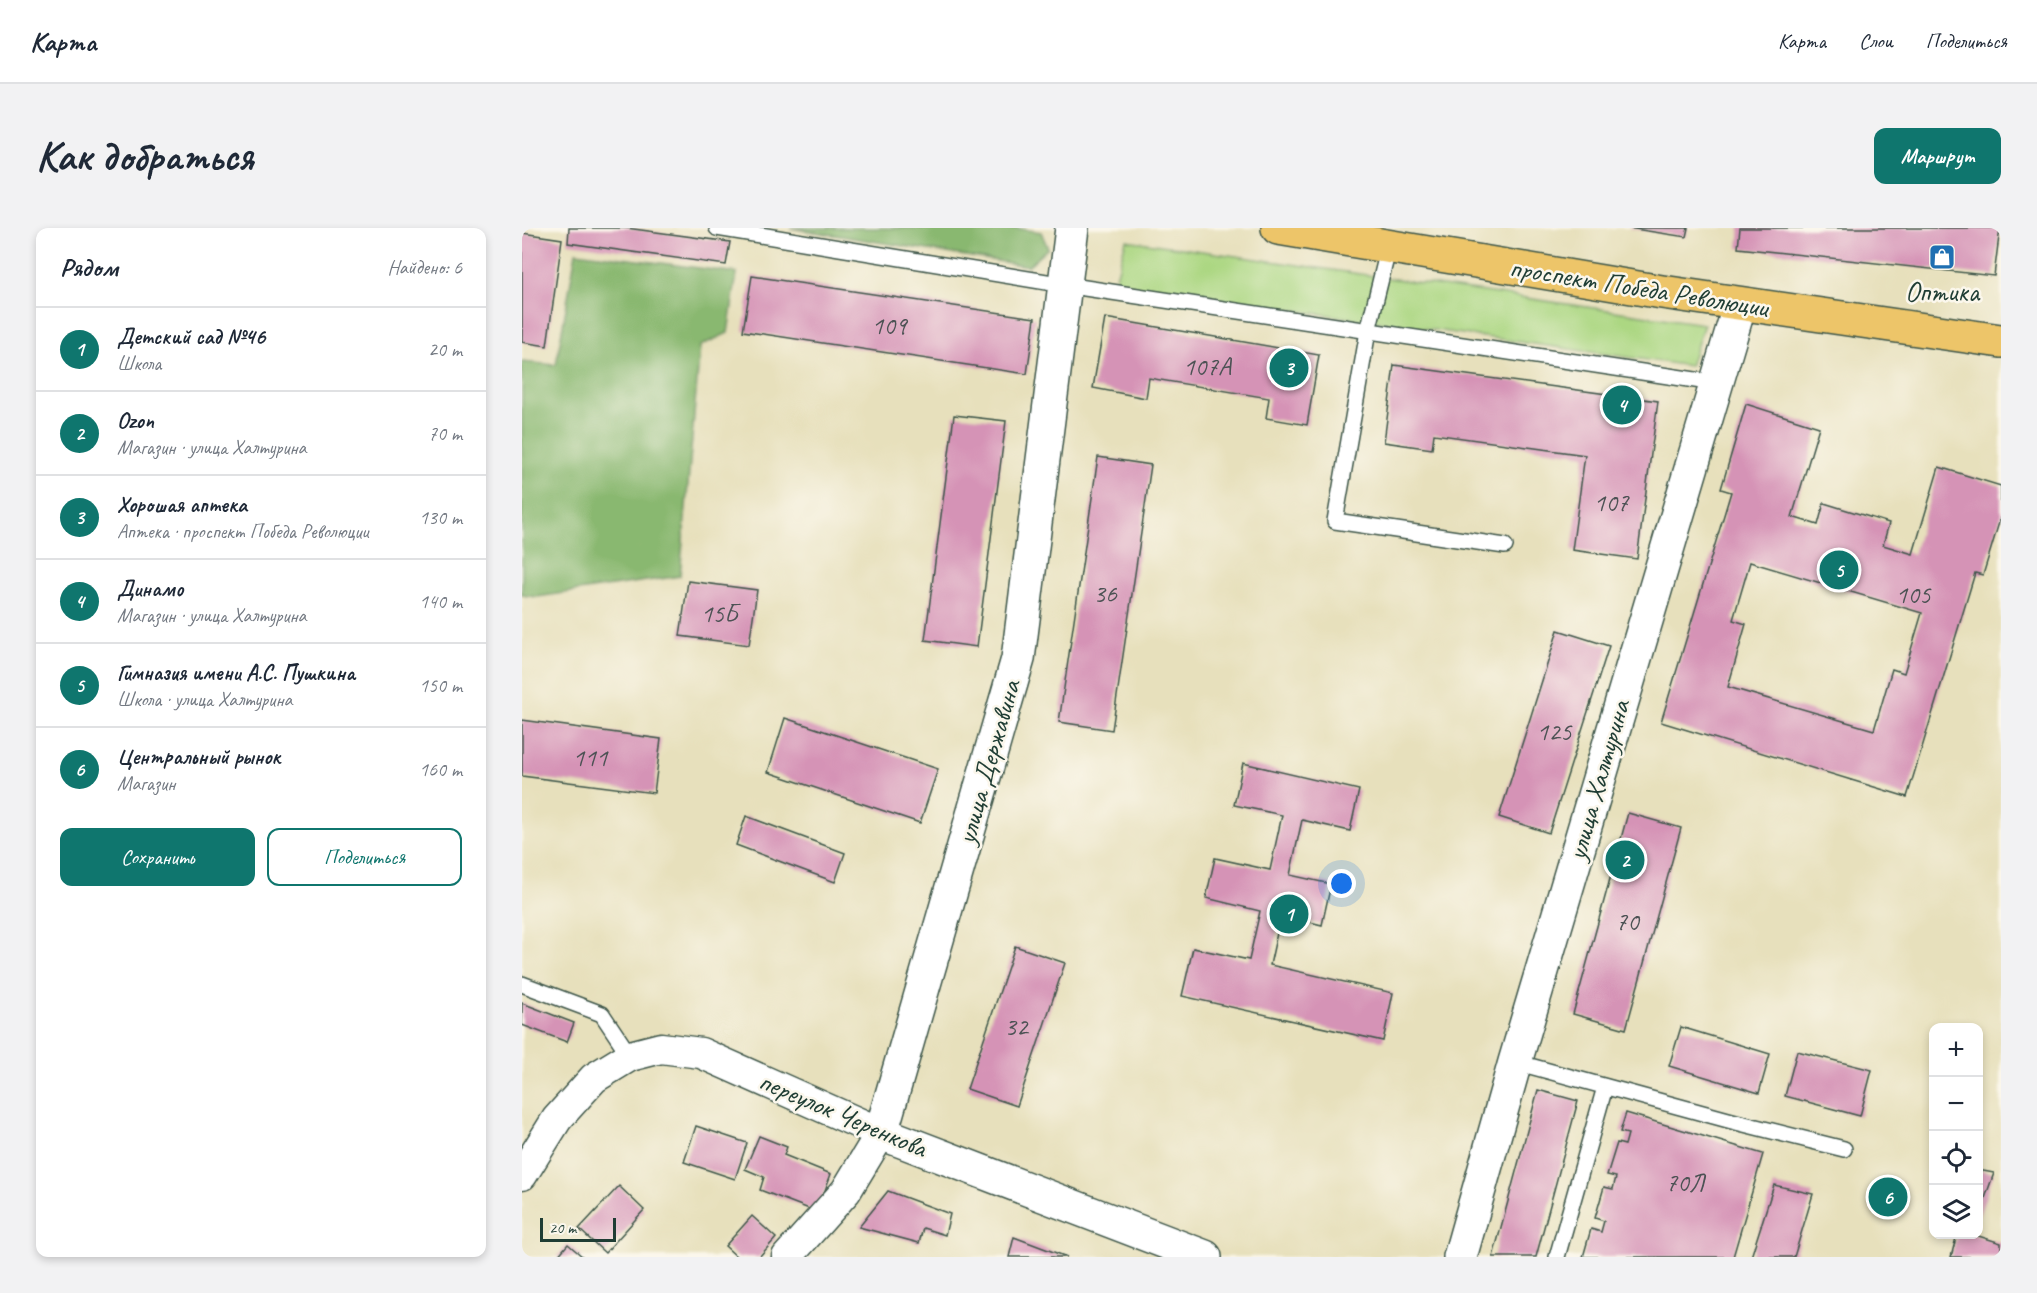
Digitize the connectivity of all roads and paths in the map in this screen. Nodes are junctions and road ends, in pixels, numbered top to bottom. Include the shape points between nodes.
1 (717, 228) edge
2 (1072, 228) edge
3 (1278, 228) edge
4 (1391, 237) edge
5 (1065, 285) junction
6 (1740, 304) junction
7 (1368, 331) junction
8 (2001, 341) edge
9 (1715, 383) junction
10 (1505, 546) dead end
11 (522, 984) edge
12 (630, 1056) junction
13 (1515, 1062) junction
14 (1605, 1087) junction
15 (881, 1133) junction
16 (1844, 1149) dead end
17 (522, 1175) edge
18 (787, 1257) edge
19 (1205, 1257) edge
20 (1460, 1257) edge
21 (1557, 1257) edge

1 - 5 lane
2 - 5 street, улица Державина
3 - 4 main road, проспект Победа Революции
4 - 6 main road, проспект Победа Революции
4 - 7 lane
5 - 7 lane
5 - 15 street, улица Державина via 1018,659
6 - 8 main road, проспект Победа Революции
6 - 9 street, улица Халтурина
7 - 9 lane
7 - 10 lane via 1335,520
9 - 13 street, улица Халтурина
11 - 12 lane via 602,1014
12 - 15 street, переулок Черенкова via 661,1048 701,1053
12 - 17 street, переулок Черенкова via 594,1078 557,1119
13 - 14 lane
13 - 20 street, улица Халтурина
14 - 16 lane
14 - 21 lane
15 - 18 street, улица Державина via 846,1191
15 - 19 street, переулок Черенкова

